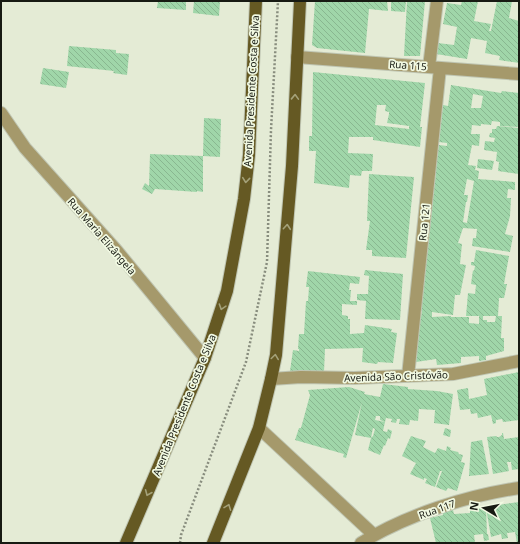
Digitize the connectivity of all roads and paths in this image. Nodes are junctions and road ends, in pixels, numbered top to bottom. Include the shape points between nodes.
1 (256, 1) edge
2 (278, 1) edge
3 (300, 1) edge
4 (437, 1) edge
5 (297, 57) junction
6 (434, 67) junction
7 (519, 74) edge
8 (1, 113) edge
9 (205, 358) junction
10 (519, 361) edge
11 (408, 376) junction
12 (271, 380) junction
13 (259, 428) junction
14 (519, 488) edge
15 (374, 534) junction
16 (126, 543) edge
17 (180, 543) edge
18 (213, 543) edge
19 (360, 543) edge

1 -> 9 main road, Avenida Presidente Costa e Silva via 249,155 244,199 227,291
2 - 17 path via 267,262 246,362
3 - 5 main road
4 - 6 street, Rua 121
5 - 6 street, Rua 115
12 -> 5 main road via 276,355 292,174
6 - 7 street, Rua 115
6 - 11 street, Rua 121
8 - 9 street, Rua Maria Elizângela via 25,148 117,251
9 -> 16 main road, Avenida Presidente Costa e Silva
10 - 11 street, Avenida São Cristóvão via 453,374
11 - 12 street, Avenida São Cristóvão via 301,377
12 - 13 main road
13 - 15 street
18 -> 13 main road
14 - 15 street, Rua 117 via 462,500
15 - 19 street, Rua 117

